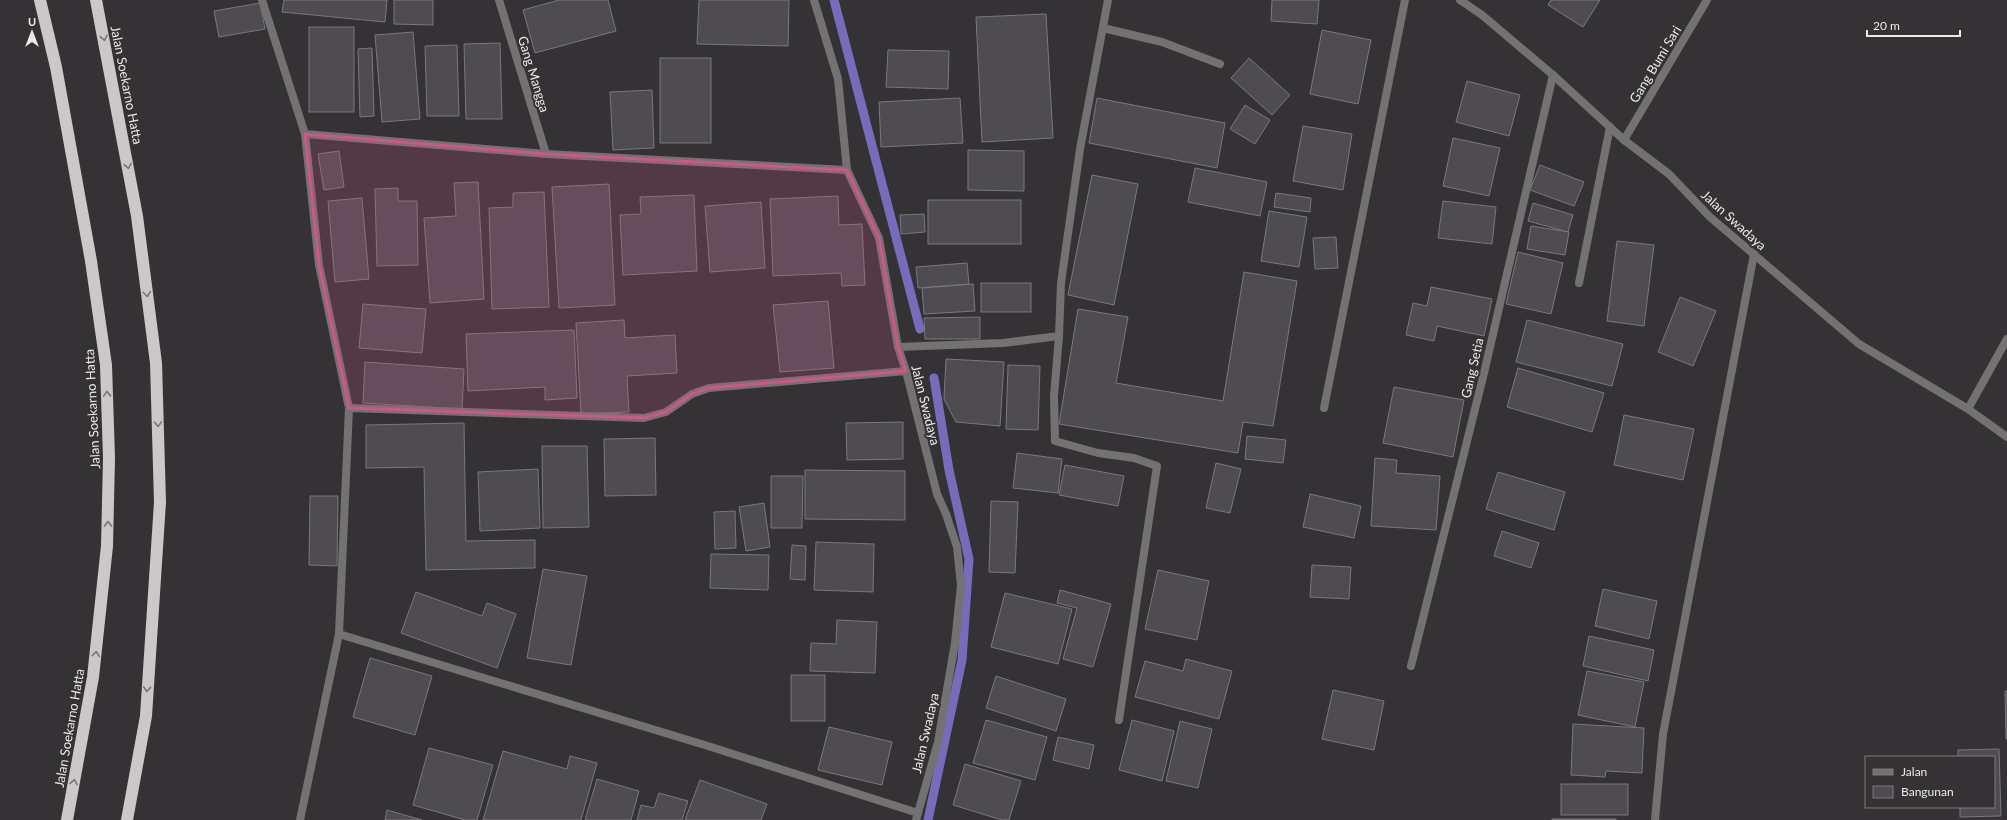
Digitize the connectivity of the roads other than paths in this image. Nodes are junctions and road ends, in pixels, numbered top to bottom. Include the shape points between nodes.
1 (40, 0) edge
2 (96, 0) edge
3 (262, 0) edge
4 (499, 0) edge
5 (814, 0) edge
6 (1108, 0) edge
7 (1405, 0) edge
8 (1460, 0) edge
9 (1707, 0) edge
10 (1103, 28) junction
11 (1220, 64) dead end
12 (1553, 75) junction
13 (1610, 127) junction
14 (305, 134) junction
15 (1624, 140) junction
16 (546, 154) junction
17 (847, 170) junction
18 (1754, 254) junction
19 (1579, 283) dead end
20 (1059, 336) junction
21 (2007, 339) edge
22 (898, 347) junction
23 (906, 371) junction
24 (349, 408) junction
25 (1324, 408) dead end
26 (1968, 409) junction
27 (2007, 437) edge
28 (338, 634) junction
29 (1411, 666) dead end
30 (1119, 720) dead end
31 (917, 816) edge
32 (67, 820) edge
33 (127, 820) edge
34 (300, 820) edge
35 (1655, 820) edge

32 -> 1 highway, Jalan Soekarno Hatta via 93,677 107,546 110,458 106,365 91,261 56,67
2 -> 33 highway, Jalan Soekarno Hatta via 137,216 156,363 160,502 146,716
3 - 14 street
4 - 16 street, Gang Mangga
5 - 17 street, Jalan Swadaya via 838,79
6 - 10 street
7 - 25 street
8 - 12 street, Jalan Swadaya via 1482,15
9 - 15 street, Gang Bumi Sari
10 - 11 street via 1162,42
10 - 20 street via 1080,149 1061,283
12 - 13 street, Jalan Swadaya
12 - 29 street, Gang Setia via 1484,373
13 - 15 street, Jalan Swadaya
13 - 19 street
14 - 16 street
14 - 24 street via 320,265
15 - 18 street, Jalan Swadaya via 1669,174 1710,217
16 - 17 street
17 - 22 street, Jalan Swadaya via 878,238
18 - 26 street, Jalan Swadaya via 1859,344
18 - 35 street via 1663,734
20 - 22 street via 1003,343
20 - 30 street via 1054,396 1055,441 1098,453 1134,458 1158,466
21 - 26 street
22 - 23 street, Jalan Swadaya
23 - 24 street via 709,388 692,394 666,412 644,418
23 - 31 street, Jalan Swadaya via 937,494 957,546 961,585 955,643 938,742
24 - 28 street
26 - 27 street, Jalan Swadaya
28 - 31 street via 708,746
28 - 34 street

